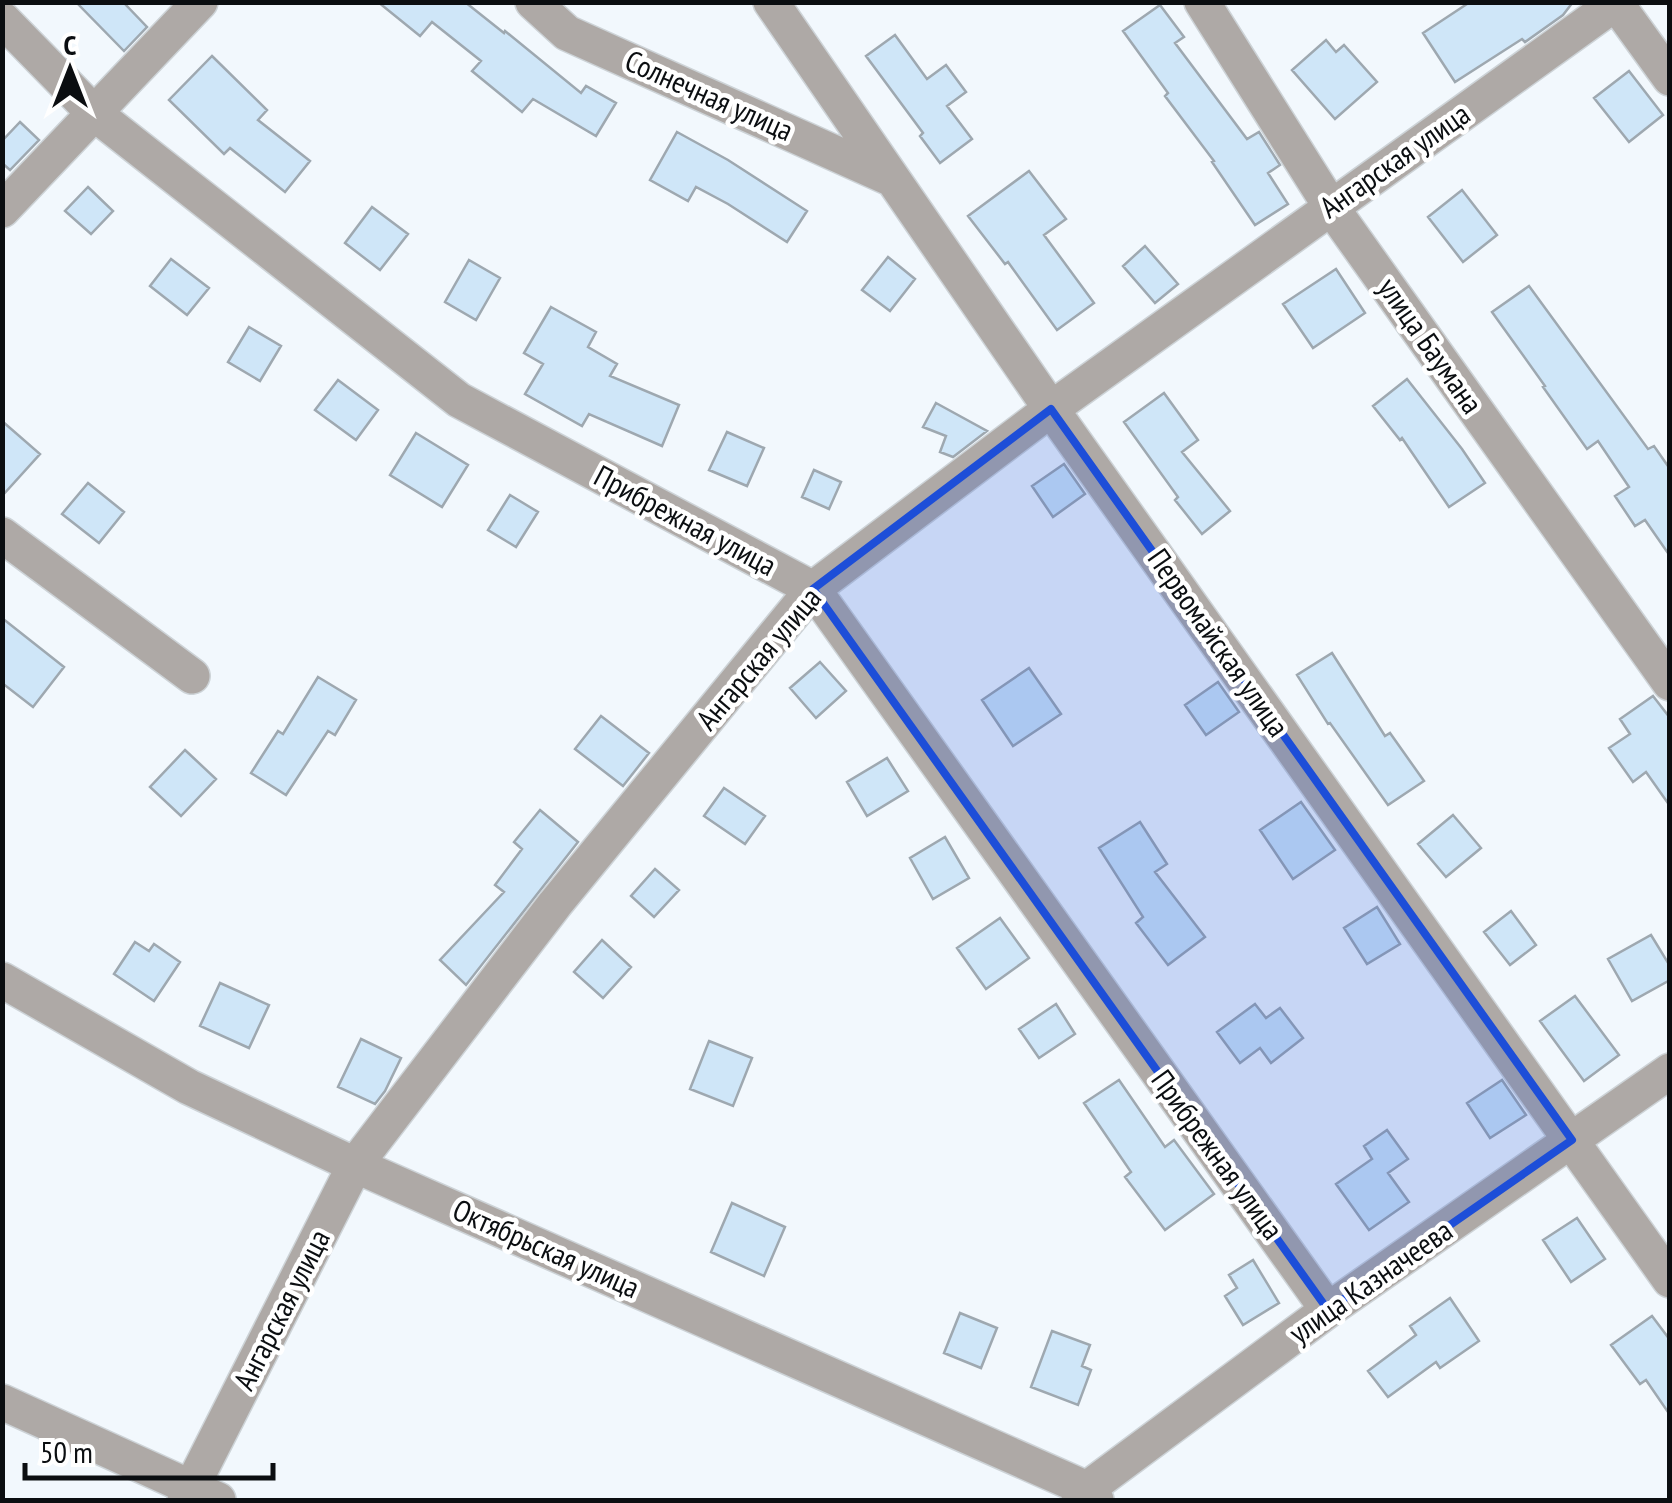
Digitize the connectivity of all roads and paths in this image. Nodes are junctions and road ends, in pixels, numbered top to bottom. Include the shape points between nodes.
1 (200, 2) edge
2 (533, 2) edge
3 (770, 2) edge
4 (1202, 2) edge
5 (1616, 3) edge
6 (2, 19) edge
7 (1670, 78) edge
8 (94, 112) junction
9 (892, 178) junction
10 (1331, 207) junction
11 (2, 210) edge
12 (1051, 409) junction
13 (2, 536) edge
14 (813, 590) junction
15 (192, 676) dead end
16 (1670, 683) edge
17 (2, 980) edge
18 (1670, 1071) edge
19 (1572, 1140) junction
20 (355, 1165) junction
21 (1670, 1280) edge
22 (1328, 1310) junction
23 (2, 1402) edge
24 (198, 1496) edge
25 (1087, 1496) edge

1 - 8 street
2 - 9 street, Солнечная улица via 568,32
3 - 9 street, Первомайская улица
4 - 10 street, улица Баумана
5 - 7 street
5 - 10 street, Ангарская улица
6 - 8 street, Прибрежная улица
8 - 11 street
8 - 14 street, Прибрежная улица via 459,400
9 - 12 street, Первомайская улица
10 - 12 street, Ангарская улица
10 - 16 street, улица Баумана
12 - 14 street, Ангарская улица
12 - 19 street, Первомайская улица
13 - 15 street
14 - 20 street, Ангарская улица via 556,904
14 - 22 street, Прибрежная улица
17 - 20 street, Октябрьская улица via 189,1087
18 - 19 street, улица Казначеева
19 - 21 street, Первомайская улица
19 - 22 street, улица Казначеева
20 - 24 street, Ангарская улица
20 - 25 street, Октябрьская улица
22 - 25 street, улица Казначеева
23 - 24 street

